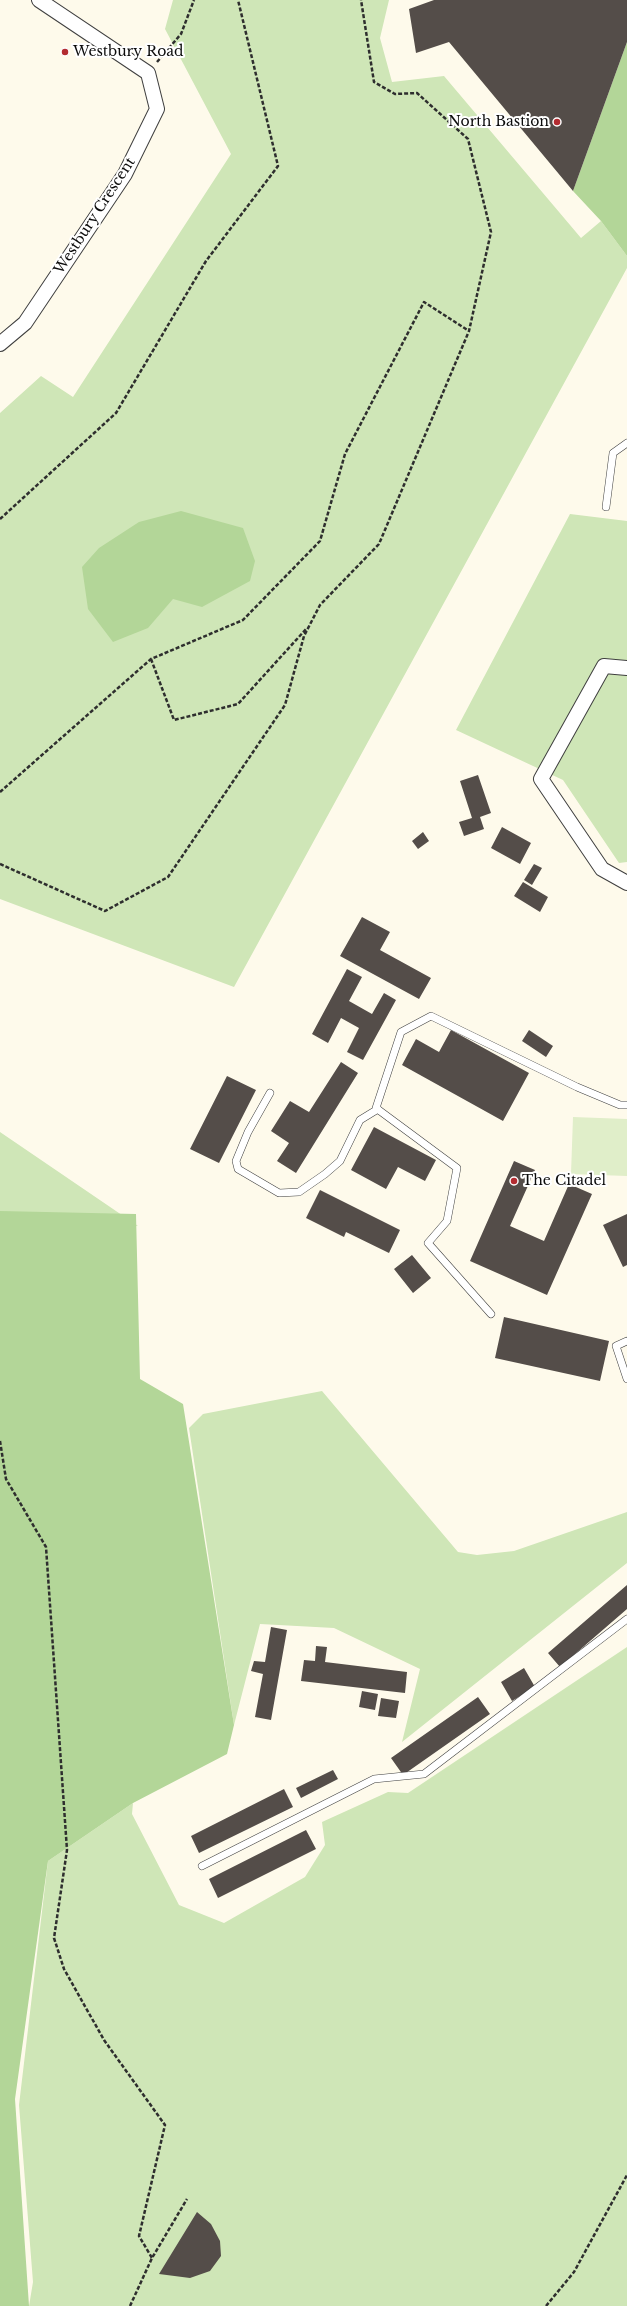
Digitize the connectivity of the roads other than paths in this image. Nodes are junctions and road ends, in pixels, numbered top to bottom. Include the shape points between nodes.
1 (38, 0) edge
2 (0, 344) edge
3 (627, 443) edge
4 (606, 507) dead end
5 (627, 668) edge
6 (627, 883) edge
7 (270, 1093) dead end
8 (627, 1105) edge
9 (378, 1109) junction
10 (491, 1314) dead end
11 (627, 1341) edge
12 (627, 1379) edge
13 (627, 1619) edge
14 (202, 1866) dead end

1 - 2 street, Westbury Crescent via 148,73 157,109 125,174 25,323
3 - 4 lane via 613,453
5 - 6 street via 604,666 541,779 602,870
7 - 9 lane via 248,1132 236,1161 238,1169 279,1193 299,1192 325,1174 340,1161 360,1120
8 - 9 lane via 577,1087 431,1016 401,1032 376,1108
9 - 10 lane via 457,1168 448,1221 428,1243
11 - 12 lane via 616,1346
13 - 14 lane via 424,1774 374,1779

